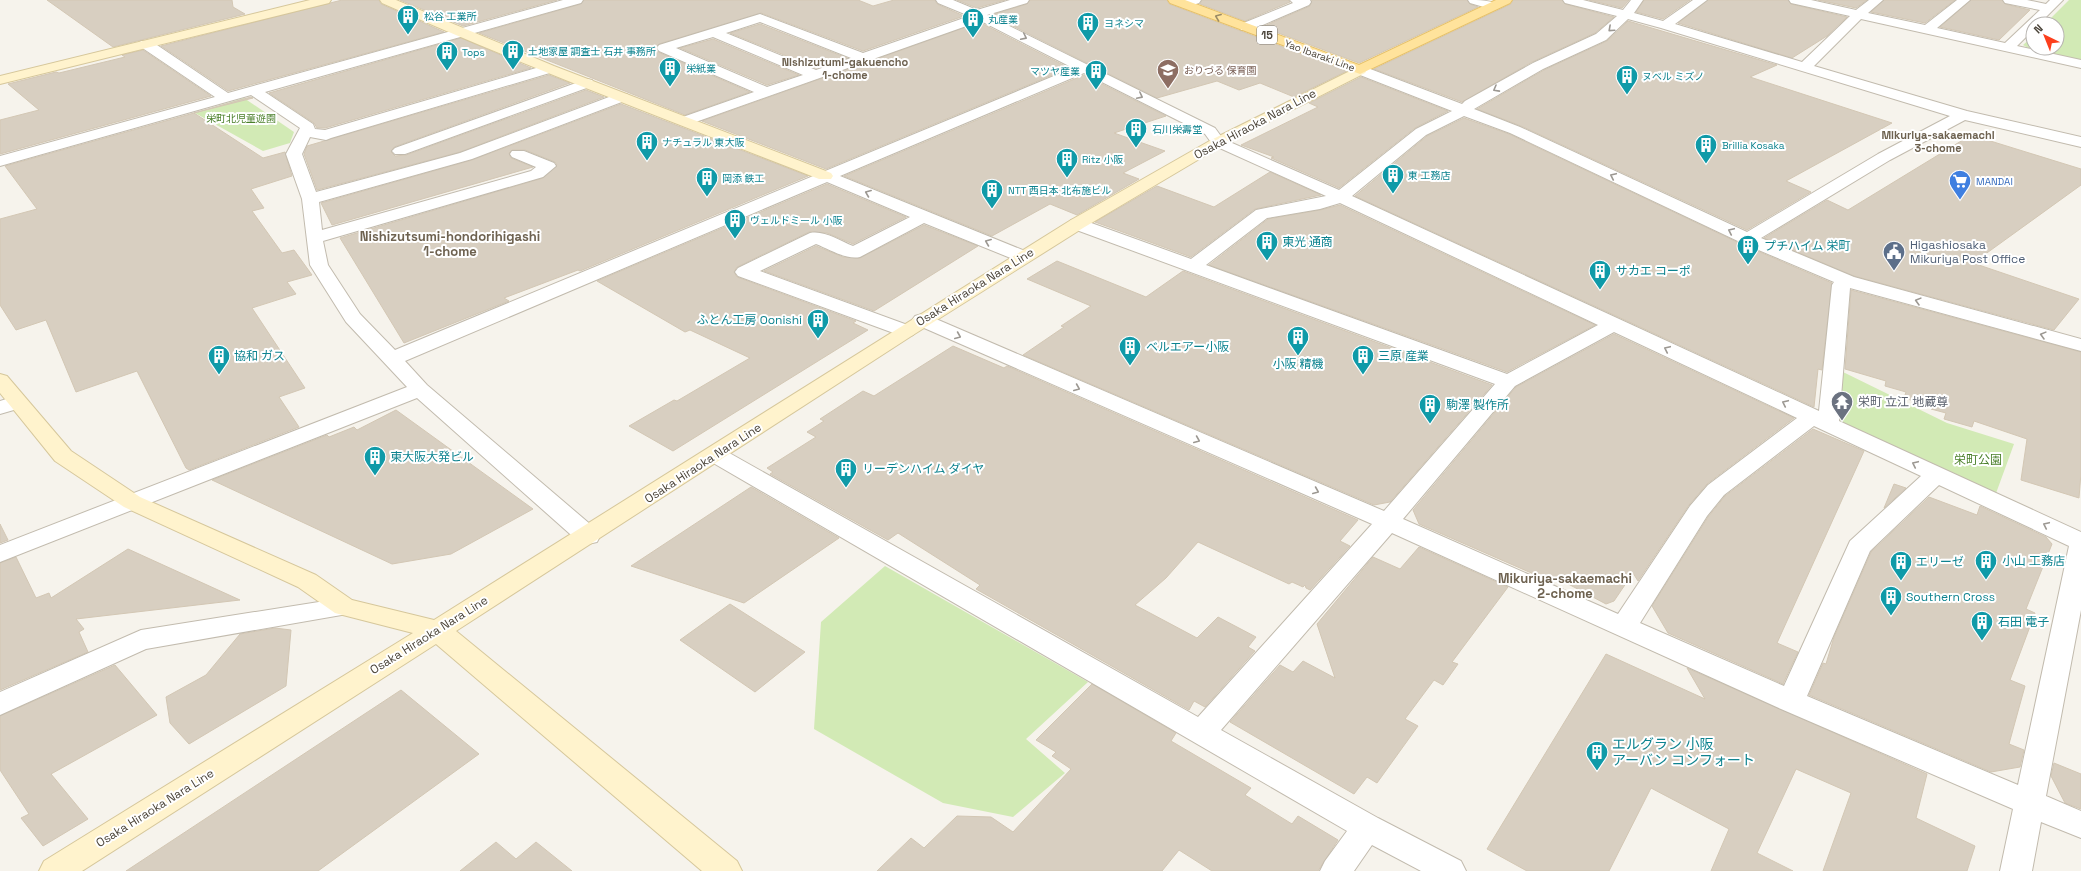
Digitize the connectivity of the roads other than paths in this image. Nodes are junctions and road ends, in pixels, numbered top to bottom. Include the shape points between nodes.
1 (325, 0) edge
2 (386, 0) edge
3 (577, 0) edge
4 (942, 0) edge
5 (1022, 0) edge
6 (1296, 0) edge
7 (1474, 0) edge
8 (1506, 0) edge
9 (1569, 0) edge
10 (1637, 0) edge
11 (1701, 0) edge
12 (1795, 0) edge
13 (1877, 0) edge
14 (1964, 0) edge
15 (2010, 0) edge
16 (1184, 1) edge
17 (2053, 4) edge
18 (1494, 6) junction
19 (976, 14) junction
20 (1627, 14) junction
21 (1859, 14) junction
22 (1665, 25) junction
23 (1246, 27) junction
24 (1927, 30) junction
25 (713, 32) junction
26 (460, 33) junction
27 (146, 44) junction
28 (2007, 48) junction
29 (863, 58) junction
30 (2081, 64) edge
31 (1085, 68) junction
32 (1804, 68) junction
33 (548, 69) junction
34 (1360, 70) junction
35 (815, 75) junction
36 (0, 80) edge
37 (587, 83) junction
38 (254, 90) junction
39 (766, 92) junction
40 (622, 97) junction
41 (226, 98) junction
42 (1466, 109) junction
43 (1963, 115) junction
44 (684, 121) junction
45 (306, 132) junction
46 (1218, 142) junction
47 (2081, 142) edge
48 (400, 150) dead end
49 (518, 154) dead end
50 (0, 161) edge
51 (825, 176) junction
52 (1341, 197) junction
53 (310, 199) junction
54 (924, 216) junction
55 (1076, 224) junction
56 (314, 238) junction
57 (1748, 239) junction
58 (1024, 256) junction
59 (1192, 267) junction
60 (1847, 281) junction
61 (1614, 324) junction
62 (914, 326) junction
63 (2081, 326) edge
64 (2075, 344) edge
65 (392, 359) junction
66 (0, 380) edge
67 (1508, 382) junction
68 (420, 390) junction
69 (8, 405) edge
70 (1821, 420) junction
71 (716, 455) junction
72 (1937, 474) junction
73 (132, 502) junction
74 (1388, 522) junction
75 (588, 536) junction
76 (2081, 543) edge
77 (0, 554) edge
78 (344, 607) junction
79 (1624, 626) junction
80 (437, 630) junction
81 (1791, 701) junction
82 (0, 704) edge
83 (1202, 732) junction
84 (2031, 804) junction
85 (2081, 825) edge
86 (1367, 827) junction
87 (55, 871) edge
88 (726, 871) edge
89 (1336, 871) edge
90 (1450, 871) edge
91 (2016, 871) edge

1 - 27 street
2 - 26 street
3 - 26 street
4 - 19 street
5 - 19 street
6 - 23 street via 1305,2
7 - 18 street
8 - 18 main road, Yao Ibaraki Line
9 - 20 street
10 - 20 street
11 - 22 street
12 - 21 street
13 - 21 street
14 - 24 street
15 - 17 street
23 -> 16 main road, Yao Ibaraki Line / 15
17 - 28 street
18 - 34 main road, Yao Ibaraki Line
19 - 29 street via 968,20
19 -> 31 street
20 - 22 street
20 -> 42 street via 1601,37 1538,66 1470,104
21 - 24 street
21 - 32 street
22 - 32 street
23 - 34 main road, Yao Ibaraki Line / 15
24 - 28 street
25 - 29 street via 760,18
25 - 35 street
25 - 39 street via 664,48
26 - 33 street
26 - 38 street
27 - 36 street
27 - 41 street
28 - 30 street
29 - 35 street
31 -> 46 street via 1210,132
31 - 51 street
32 - 43 street
33 - 37 street
33 - 45 street via 326,135
34 - 42 street
34 - 46 street, Osaka Hiraoka Nara Line
35 - 39 street
37 - 40 street
37 - 48 street
38 - 41 street
38 - 45 street via 308,127
39 - 44 street
40 - 44 street
40 - 53 street via 466,156
41 - 50 street
42 - 52 street via 1421,132
57 -> 42 street
43 - 47 street
43 - 57 street via 1884,157
44 - 51 street
45 - 53 street via 294,154
46 - 52 street
46 - 55 street, Osaka Hiraoka Nara Line
49 - 56 street via 548,166 536,174
54 -> 51 street
51 - 65 street
52 - 59 street via 1320,204 1262,214
52 - 61 street
53 - 56 street
58 -> 54 street
54 - 62 street via 854,253 816,237 744,272
55 - 58 street, Osaka Hiraoka Nara Line
55 - 59 street
56 - 65 street via 319,265 353,318
57 - 60 street
58 - 62 street, Osaka Hiraoka Nara Line
59 - 67 street
64 -> 60 street
60 - 70 street via 1841,285
61 - 67 street
70 -> 61 street
62 - 71 street, Osaka Hiraoka Nara Line
62 -> 74 street
63 - 64 street
65 - 68 street
66 - 69 street
67 - 74 street
68 - 73 street
68 - 75 street
69 - 73 street via 63,456
72 -> 70 street
70 - 79 street via 1716,490 1698,511
71 - 75 street, Osaka Hiraoka Nara Line
71 - 83 street
76 -> 72 street
72 - 81 street via 1859,547
73 - 77 street
73 - 78 street via 307,581
74 - 79 street
74 - 83 street
75 - 80 street, Osaka Hiraoka Nara Line
76 - 84 street
78 - 80 street
78 - 82 street via 141,640
79 - 81 street
80 - 87 street, Osaka Hiraoka Nara Line
80 - 88 street
81 - 84 street
83 - 86 street
84 - 85 street
84 - 91 street
86 - 89 street
86 - 90 street

